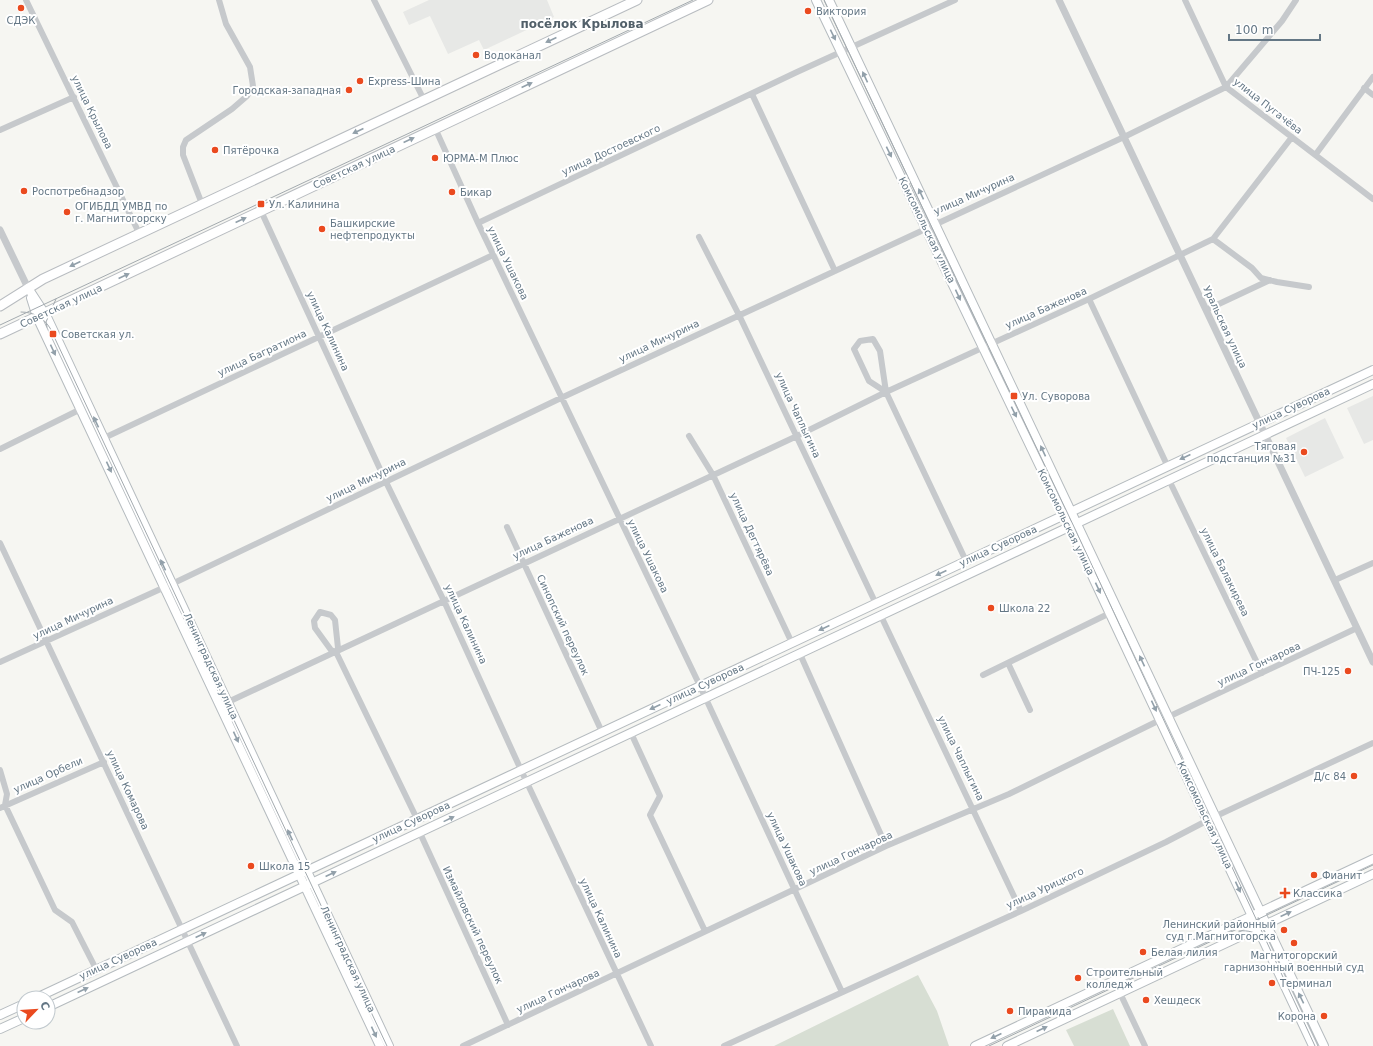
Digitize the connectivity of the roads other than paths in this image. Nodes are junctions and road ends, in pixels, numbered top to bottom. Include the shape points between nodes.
1 (26, 0) edge
2 (219, 0) edge
3 (374, 0) edge
4 (637, 0) edge
5 (708, 0) edge
6 (816, 0) edge
7 (829, 0) edge
8 (955, 0) edge
9 (1060, 0) edge
10 (1185, 0) edge
11 (1296, 0) edge
12 (852, 48) junction
13 (841, 52) junction
14 (1373, 77) edge
15 (1226, 87) junction
16 (1364, 88) junction
17 (752, 94) junction
18 (1373, 95) edge
19 (74, 97) junction
20 (424, 100) junction
21 (435, 128) junction
22 (0, 130) edge
23 (1124, 137) junction
24 (1292, 137) junction
25 (1316, 154) junction
26 (1373, 199) edge
27 (202, 204) junction
28 (261, 211) junction
29 (478, 223) junction
30 (935, 223) junction
31 (926, 228) junction
32 (0, 230) edge
33 (139, 234) junction
34 (699, 237) dead end
35 (1213, 239) junction
36 (493, 255) junction
37 (1180, 256) junction
38 (835, 271) junction
39 (1270, 280) junction
40 (1309, 287) dead end
41 (28, 288) junction
42 (1089, 299) junction
43 (0, 306) edge
44 (1206, 310) junction
45 (41, 315) junction
46 (739, 315) junction
47 (0, 334) edge
48 (320, 337) junction
49 (991, 343) junction
50 (983, 347) junction
51 (1373, 370) edge
52 (1373, 384) edge
53 (886, 392) junction
54 (561, 398) junction
55 (81, 410) junction
56 (1259, 423) junction
57 (1265, 435) junction
58 (689, 436) dead end
59 (797, 436) junction
60 (104, 438) junction
61 (0, 449) edge
62 (1167, 465) junction
63 (713, 475) junction
64 (1169, 480) junction
65 (386, 482) junction
66 (1071, 511) junction
67 (1063, 515) junction
68 (620, 518) junction
69 (1077, 524) junction
70 (507, 527) dead end
71 (1069, 527) junction
72 (0, 543) edge
73 (966, 561) junction
74 (1373, 563) edge
75 (523, 564) junction
76 (1336, 580) junction
77 (169, 585) junction
78 (444, 601) junction
79 (876, 604) junction
80 (1110, 613) junction
81 (881, 616) junction
82 (1358, 628) junction
83 (47, 641) junction
84 (792, 643) junction
85 (336, 652) junction
86 (800, 654) junction
87 (0, 662) edge
88 (1373, 662) edge
89 (1008, 663) junction
90 (1262, 673) junction
91 (983, 675) dead end
92 (700, 686) junction
93 (706, 698) junction
94 (228, 702) junction
95 (1030, 710) dead end
96 (1164, 719) junction
97 (602, 732) junction
98 (631, 733) junction
99 (1373, 743) edge
100 (104, 762) junction
101 (0, 770) edge
102 (521, 770) junction
103 (526, 781) junction
104 (2, 807) edge
105 (975, 810) junction
106 (417, 819) junction
107 (1211, 819) junction
108 (420, 833) junction
109 (886, 846) junction
110 (1373, 859) edge
111 (303, 873) junction
112 (1373, 874) edge
113 (308, 884) junction
114 (795, 890) junction
115 (1022, 910) junction
116 (1255, 914) junction
117 (1261, 926) junction
118 (182, 930) junction
119 (705, 931) junction
120 (187, 942) junction
121 (96, 969) junction
122 (617, 975) junction
123 (53, 990) edge
124 (842, 992) junction
125 (1120, 993) junction
126 (56, 1003) edge
127 (16, 1008) edge
128 (2, 1014) edge
129 (16, 1022) edge
130 (8, 1025) junction
131 (508, 1025) junction
132 (0, 1029) edge
133 (237, 1046) edge
134 (380, 1046) edge
135 (389, 1046) edge
136 (463, 1046) edge
137 (651, 1046) edge
138 (724, 1046) edge
139 (975, 1046) edge
140 (1007, 1046) edge
141 (1145, 1046) edge
142 (1313, 1046) edge
143 (1324, 1046) edge

1 - 19 street, улица Крылова
2 - 27 street via 226,24 250,67 253,86 247,96 232,109 186,140 183,155
3 - 20 street
4 -> 20 main road
21 -> 5 main road, Советская улица
6 -> 13 main road, Комсомольская улица
7 - 12 main road, Комсомольская улица
8 - 12 street, улица Достоевского
9 - 23 street, Уральская улица
10 - 15 street, улица Пугачёва
11 - 15 street, улица Мичурина via 1282,21
12 - 13 street, улица Достоевского
30 -> 12 main road, Комсомольская улица
13 - 17 street, улица Достоевского
13 -> 31 main road, Комсомольская улица
14 - 16 street
15 - 23 street, улица Мичурина
15 - 24 street, улица Пугачёва
16 - 18 street
16 - 25 street
17 - 29 street, улица Достоевского
17 - 38 street
19 - 22 street
19 - 33 street, улица Крылова
20 -> 27 main road
28 -> 21 main road, Советская улица
21 - 29 street, улица Ушакова
23 - 30 street, улица Мичурина
23 - 37 street, Уральская улица
24 - 25 street, улица Пугачёва
24 - 35 street, улица Баженова
25 - 26 street, улица Пугачёва
27 - 33 main road
45 -> 28 main road, Советская улица
28 - 48 street, улица Калинина
29 - 36 street, улица Ушакова
30 - 31 street, улица Мичурина
30 - 49 main road, Комсомольская улица
31 - 38 street, улица Мичурина
31 -> 50 main road, Комсомольская улица
32 - 41 street, Ленинградская улица
33 -> 41 main road
34 - 46 street, улица Чаплыгина
35 - 37 street, улица Баженова
35 - 39 street via 1252,268 1261,278
36 - 48 street, улица Багратиона
36 - 54 street, улица Ушакова
37 - 42 street, улица Баженова
37 - 44 street, Уральская улица
38 - 46 street, улица Мичурина
39 - 40 street
39 - 44 street
41 - 43 main road
41 - 45 main road, Ленинградская улица
42 - 49 street, улица Баженова
42 - 62 street
44 - 56 street, Уральская улица
45 - 47 main road, Советская улица
45 -> 55 main road, Ленинградская улица
60 -> 45 main road, Ленинградская улица
46 - 54 street, улица Мичурина
46 - 59 street, улица Чаплыгина
48 - 60 street, улица Багратиона
48 - 65 street, улица Калинина
49 - 50 street, улица Баженова
66 -> 49 main road, Комсомольская улица
50 - 53 street, улица Баженова
50 -> 67 main road, Комсомольская улица
51 - 56 main road, улица Суворова
52 - 57 main road, улица Суворова
53 - 53 street via 880,351 873,339 860,341 854,349 869,381
53 - 59 street, улица Баженова
53 - 73 street
54 - 65 street, улица Мичурина
54 - 68 street, улица Ушакова
55 - 61 street
55 -> 77 main road, Ленинградская улица
56 - 57 street, Уральская улица
56 -> 62 main road, улица Суворова
57 - 64 main road, улица Суворова
57 - 76 street, Уральская улица
58 - 63 street, улица Дегтярёва
59 - 63 street, улица Баженова
59 - 79 street, улица Чаплыгина
77 -> 60 main road, Ленинградская улица
62 - 66 main road, улица Суворова
63 - 68 street, улица Баженова
63 - 84 street, улица Дегтярёва
64 - 69 main road, улица Суворова
64 - 90 street, улица Балакирева
65 - 77 street, улица Мичурина
65 - 78 street, улица Калинина
66 - 67 main road, улица Суворова
66 - 69 main road, Комсомольская улица
67 - 71 main road, Комсомольская улица
67 - 73 main road, улица Суворова
68 - 75 street, улица Баженова
68 - 92 street, улица Ушакова
69 - 71 main road, улица Суворова
96 -> 69 main road, Комсомольская улица
70 - 75 street, Синопский переулок
71 -> 80 main road, Комсомольская улица
71 - 81 main road, улица Суворова
72 - 83 street, улица Комарова
73 -> 79 main road, улица Суворова
74 - 76 street
75 - 78 street, улица Баженова
75 - 97 street, Синопский переулок
76 - 82 street, Уральская улица
77 - 83 street, улица Мичурина
77 - 94 main road, Ленинградская улица
77 -> 111 main road, Ленинградская улица
78 - 85 street, улица Баженова
78 - 102 street, улица Калинина
79 -> 84 main road, улица Суворова
80 - 89 street
80 -> 96 main road, Комсомольская улица
81 - 86 main road, улица Суворова
81 - 105 street, улица Чаплыгина
82 - 88 street, Уральская улица
82 - 90 street, улица Гончарова
83 - 87 street, улица Мичурина
83 - 100 street, улица Комарова
84 - 92 main road, улица Суворова
85 - 85 street via 331,650 315,628 314,621 320,612 331,614 334,620 338,648
85 - 94 street, улица Баженова
85 - 106 street
86 - 93 main road, улица Суворова
86 - 109 street
89 - 91 street
89 - 95 street
90 - 96 street, улица Гончарова
92 - 93 street, улица Ушакова
92 -> 97 main road, улица Суворова
93 - 98 main road, улица Суворова
93 - 114 street, улица Ушакова
111 -> 94 main road, Ленинградская улица
96 - 105 street, улица Гончарова
96 - 107 main road, Комсомольская улица
97 - 102 main road, улица Суворова
98 - 103 main road, улица Суворова
98 - 119 street via 660,796 650,815
99 - 107 street, улица Урицкого
100 - 104 street, улица Орбели
100 - 118 street, улица Комарова
101 - 104 street via 7,794
102 - 103 street, улица Калинина
102 - 106 main road, улица Суворова
108 -> 103 main road, улица Суворова
103 - 122 street, улица Калинина
104 - 121 street via 55,910 72,922
105 - 109 street, улица Гончарова
105 - 115 street, улица Чаплыгина
106 - 111 main road, улица Суворова
107 - 115 street, улица Урицкого
107 - 116 main road, Комсомольская улица
113 -> 108 main road, улица Суворова
108 - 131 street, Измайловский переулок
109 - 114 street, улица Гончарова
110 - 116 main road
111 - 113 main road, Ленинградская улица
111 - 118 main road, улица Суворова
117 -> 112 main road
120 -> 113 main road, улица Суворова
113 -> 134 main road, Ленинградская улица
113 - 135 main road, Ленинградская улица
114 - 119 street, улица Гончарова
114 - 124 street, улица Ушакова
115 - 124 street, улица Урицкого
116 - 117 main road, Комсомольская улица
116 -> 139 main road
117 - 125 main road
117 - 142 main road, Комсомольская улица
143 -> 117 main road, Комсомольская улица
118 - 120 street, улица Комарова
118 - 121 main road, улица Суворова
119 - 122 street, улица Гончарова
126 -> 120 main road, улица Суворова
120 - 133 street, улица Комарова
121 - 123 main road, улица Суворова
122 - 131 street, улица Гончарова
122 - 137 street, улица Калинина
124 - 138 street, улица Урицкого
140 -> 125 main road
125 - 141 street
127 - 128 main road
128 - 130 main road
129 - 130 main road
130 - 132 main road
131 - 136 street, улица Гончарова

